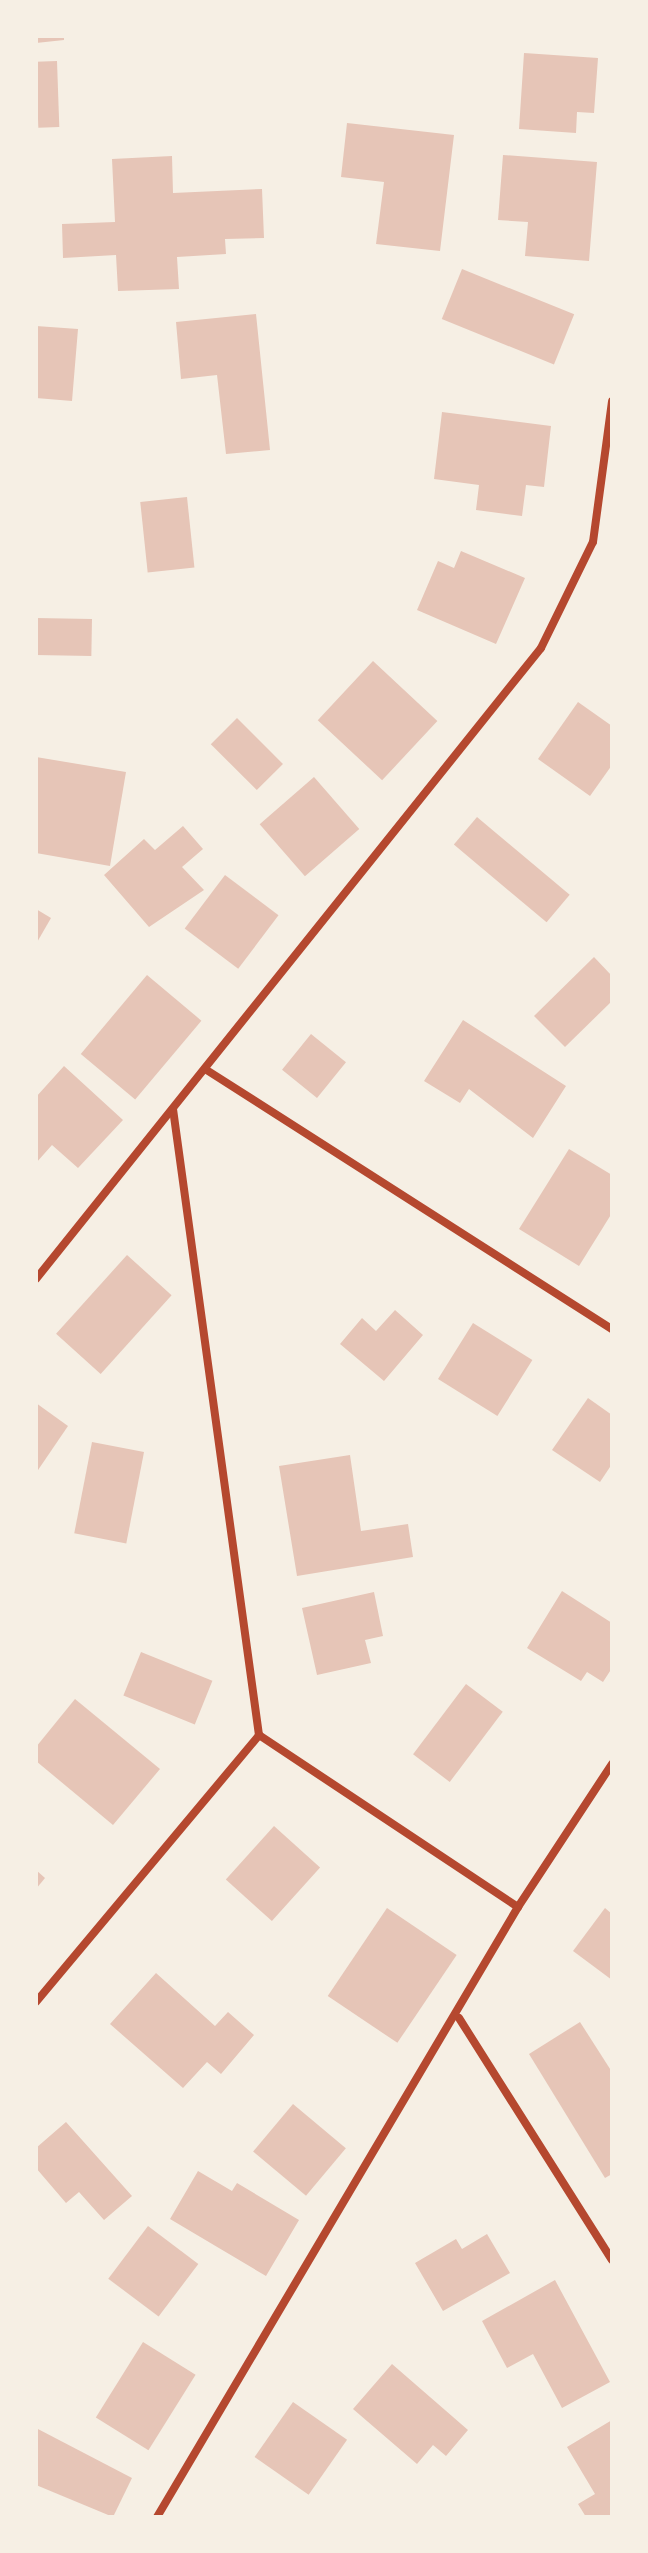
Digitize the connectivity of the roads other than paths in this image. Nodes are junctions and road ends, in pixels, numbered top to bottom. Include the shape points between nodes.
1 (612, 401) edge
2 (205, 1069) junction
3 (173, 1109) junction
4 (36, 1279) edge
5 (612, 1329) edge
6 (259, 1735) junction
7 (612, 1764) edge
8 (518, 1907) junction
9 (36, 2002) edge
10 (459, 2018) junction
11 (612, 2260) edge
12 (157, 2517) edge

1 - 2 street via 593,542 541,648
2 - 3 street
2 - 5 street
3 - 4 street
3 - 6 street
6 - 8 street
6 - 9 street
7 - 8 street
8 - 10 street
10 - 11 street
10 - 12 street

